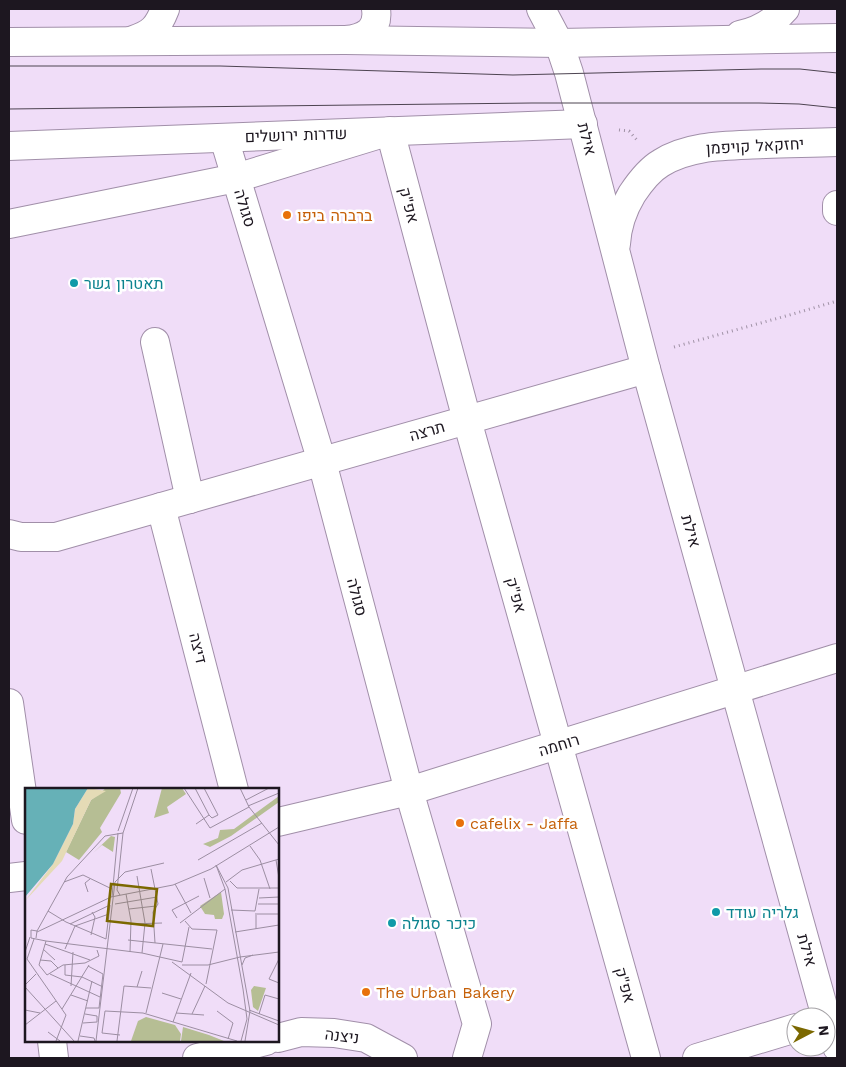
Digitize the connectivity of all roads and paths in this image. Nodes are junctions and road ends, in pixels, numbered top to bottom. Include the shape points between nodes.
1 (166, 9) edge
2 (376, 9) edge
3 (541, 9) edge
4 (785, 9) edge
5 (837, 38) edge
6 (133, 40) junction
7 (345, 40) junction
8 (711, 41) junction
9 (9, 42) edge
10 (559, 43) junction
11 (583, 124) junction
12 (390, 131) junction
13 (224, 138) junction
14 (837, 142) edge
15 (9, 146) edge
16 (659, 164) junction
17 (236, 178) junction
18 (837, 205) edge
19 (837, 211) edge
20 (9, 224) edge
21 (616, 253) junction
22 (837, 300) edge
23 (155, 342) dead end
24 (646, 369) junction
25 (467, 420) junction
26 (322, 462) junction
27 (190, 499) junction
28 (161, 507) junction
29 (9, 534) edge
30 (837, 658) edge
31 (736, 691) junction
32 (9, 703) edge
33 (558, 745) junction
34 (233, 788) edge
35 (409, 791) junction
36 (25, 813) edge
37 (279, 822) edge
38 (25, 876) edge
39 (9, 878) edge
40 (823, 1007) edge
41 (786, 1031) edge
42 (279, 1038) edge
43 (52, 1042) edge
44 (262, 1042) edge
45 (54, 1058) edge
46 (197, 1058) edge
47 (403, 1058) edge
48 (468, 1058) edge
49 (646, 1058) edge
50 (697, 1058) edge

1 - 6 street via 154,30
2 - 7 street via 374,27 368,34
3 - 10 street, אילת
4 - 8 street via 776,19 758,29
5 - 8 street
6 - 7 street
6 - 9 street
7 - 10 street
8 - 10 street
10 - 11 street, אילת
11 - 12 street, שדרות ירושלים
11 - 16 path via 629,131
11 - 21 street, אילת
12 - 13 street, שדרות ירושלים
12 - 17 street
12 - 25 street, אפ"ק
13 - 15 street, שדרות ירושלים
13 - 17 street, סגולה
14 - 16 street, יחזקאל קויפמן via 724,146 696,150
16 - 21 street, יחזקאל קויפמן via 638,186 624,209 618,227
17 - 20 street
17 - 26 street, סגולה
18 - 19 street
21 - 24 street, אילת
22 - 24 path via 668,348
23 - 27 street
24 - 25 street, תרצה
24 - 31 street, אילת
25 - 26 street, תרצה
25 - 33 street, אפ"ק
26 - 27 street, תרצה
26 - 35 street, סגולה
27 - 28 street, תרצה
28 - 29 street, תרצה via 56,537
28 - 34 street, דיצה
30 - 31 street, רוחמה
31 - 33 street, רוחמה
31 - 40 street, אילת
32 - 36 street
33 - 35 street, רוחמה
33 - 49 street, אפ"ק
35 - 37 street, רוחמה
35 - 48 street, סגולה via 476,1024
38 - 39 street
41 - 50 street
42 - 47 street, ניצנה via 300,1032 366,1038
43 - 45 street
44 - 46 street

